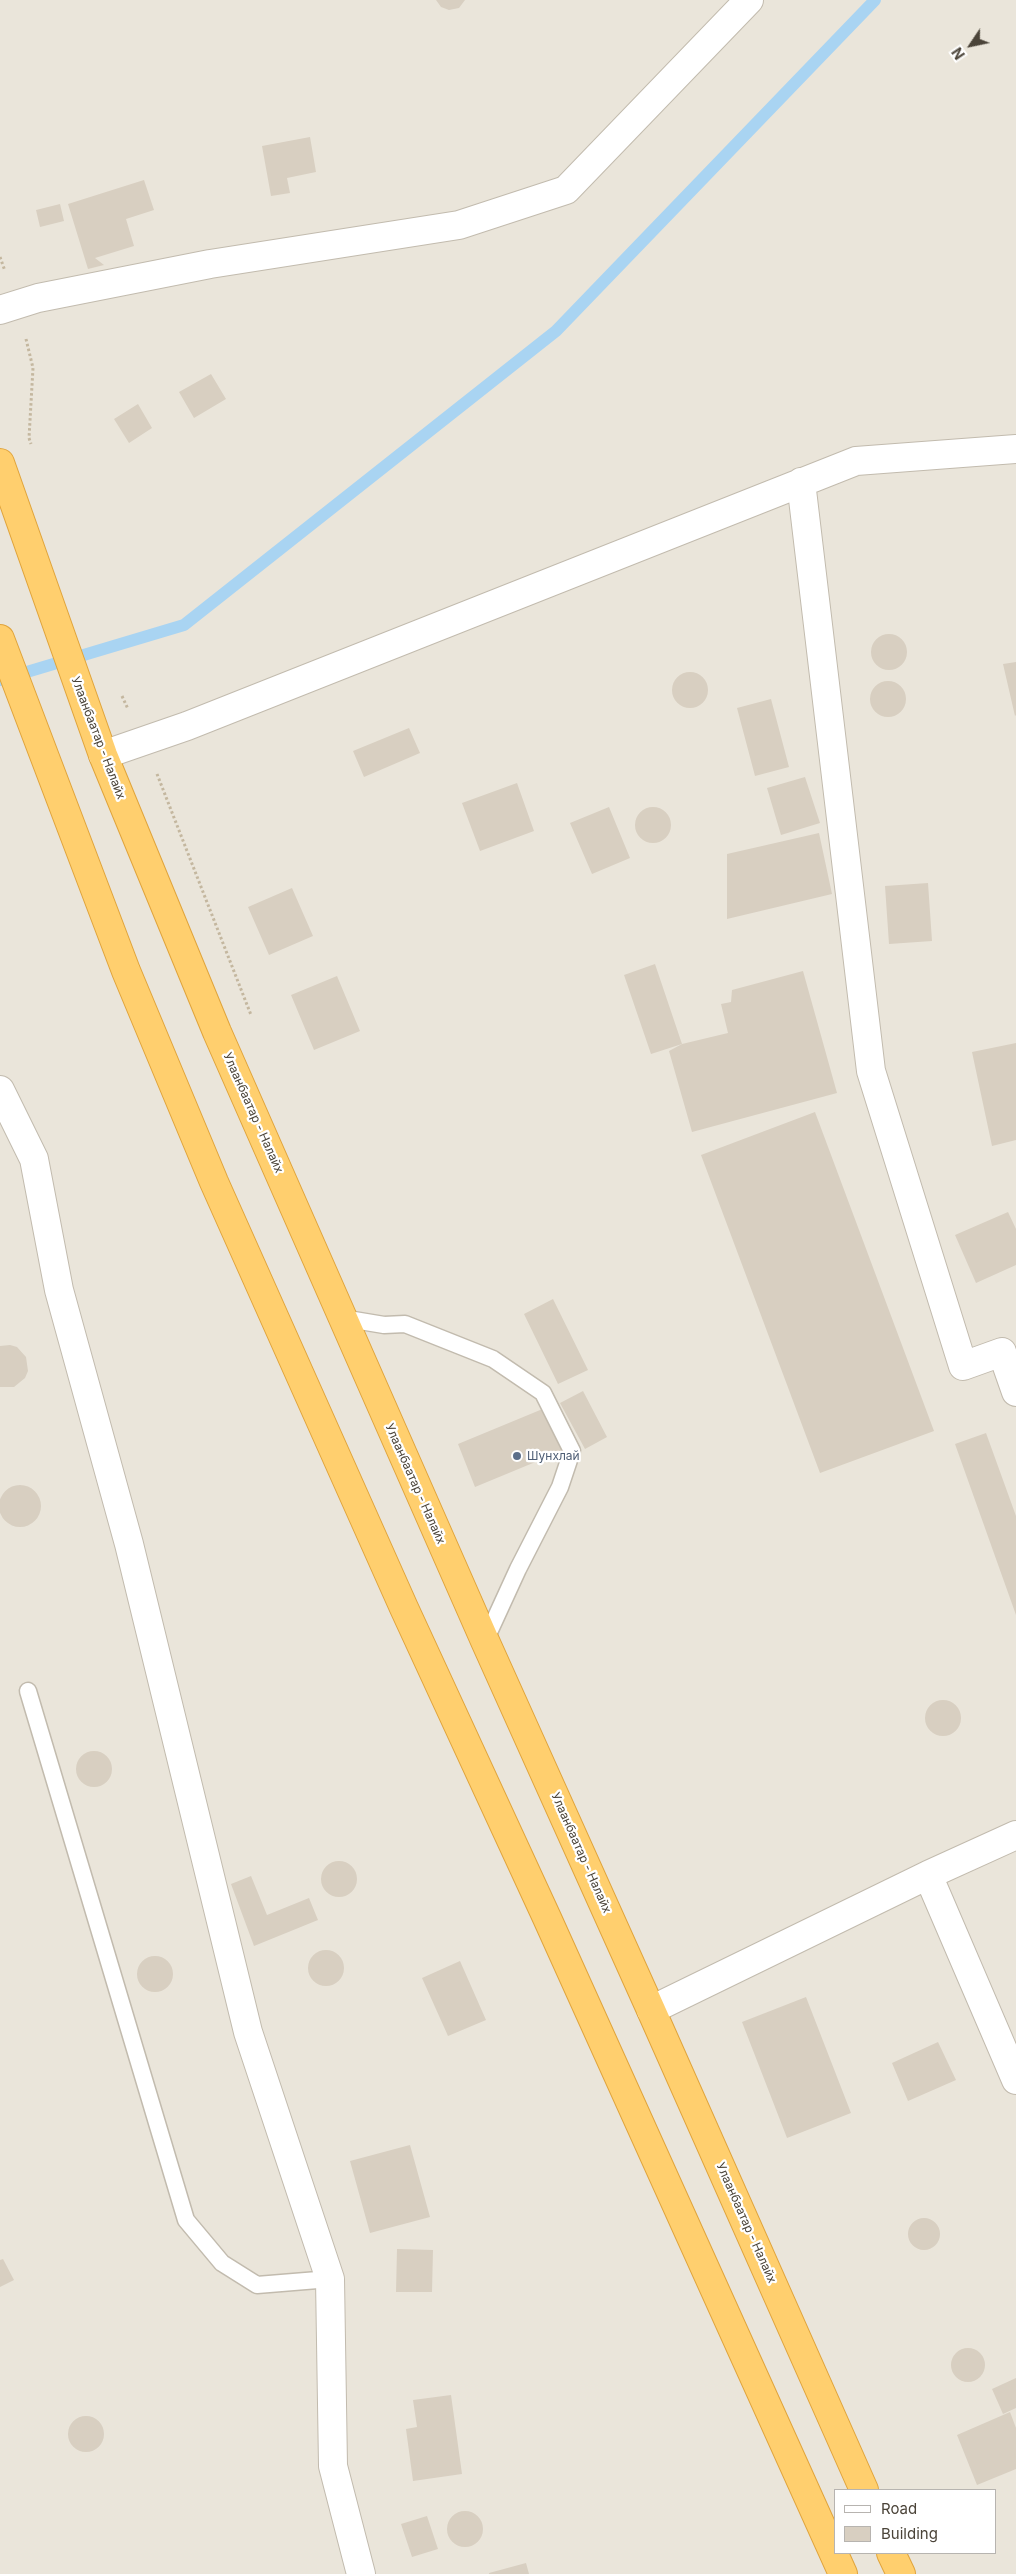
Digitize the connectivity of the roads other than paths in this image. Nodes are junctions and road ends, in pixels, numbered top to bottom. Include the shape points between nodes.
1 (749, 0) edge
2 (9, 307) edge
3 (1016, 448) edge
4 (0, 463) edge
5 (801, 482) junction
6 (0, 639) edge
7 (103, 755) junction
8 (0, 1090) edge
9 (342, 1318) junction
10 (1016, 1392) edge
11 (485, 1641) junction
12 (28, 1691) dead end
13 (1016, 1835) edge
14 (928, 1875) junction
15 (651, 2010) junction
16 (1016, 2080) edge
17 (330, 2279) junction
18 (864, 2489) edge
19 (891, 2554) edge
20 (361, 2574) edge
21 (843, 2574) edge
22 (901, 2574) edge

1 - 2 street via 566,190 459,225 210,264
3 - 5 street via 856,460
4 - 7 highway, Улаанбаатар - Налайх
5 - 7 street via 187,726
5 - 10 street via 871,1071 963,1366 1002,1352
6 - 21 highway via 126,972 214,1182
7 - 9 highway, Улаанбаатар - Налайх via 217,1032
8 - 17 street via 34,1159 59,1290 129,1544 248,2032
9 - 11 highway, Улаанбаатар - Налайх
9 - 11 lane via 384,1325 405,1324 493,1359 543,1393 572,1451 560,1487
11 - 15 highway, Улаанбаатар - Налайх
12 - 17 lane via 186,2220 222,2263 257,2285
13 - 14 street
14 - 15 street
14 - 16 street
15 - 18 highway, Улаанбаатар - Налайх
17 - 20 street via 333,2466
19 - 22 highway

